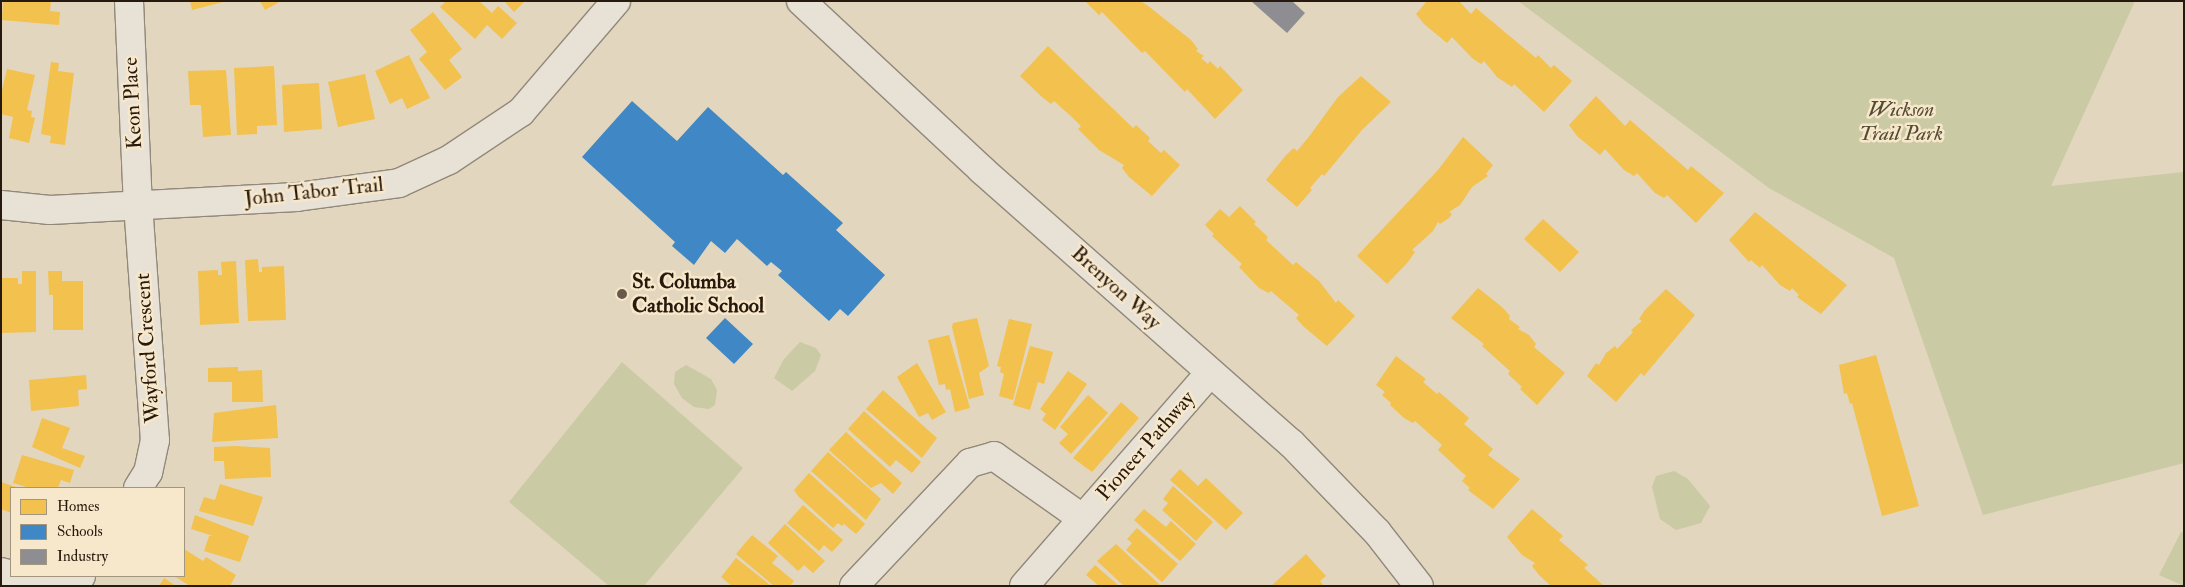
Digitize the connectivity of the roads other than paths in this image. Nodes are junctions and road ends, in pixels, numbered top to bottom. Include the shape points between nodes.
1 (129, 1) edge
2 (616, 1) edge
3 (801, 1) edge
4 (138, 204) junction
5 (1, 205) edge
6 (1209, 374) junction
7 (139, 487) edge
8 (1082, 518) junction
9 (20, 577) edge
10 (79, 577) edge
11 (53, 586) edge
12 (59, 586) edge
13 (854, 586) edge
14 (1024, 586) edge
15 (1419, 586) edge

1 - 4 street, Keon Place
2 - 4 street, John Tabor Trail via 521,112 449,160 399,183 298,197
3 - 6 street, Brenyon Way via 949,140 1119,289
4 - 5 street, John Tabor Trail via 50,210
4 - 7 street, Wayford Crescent via 155,440 148,472
6 - 8 street, Pioneer Pathway
6 - 15 street, Brenyon Way via 1291,443 1356,509
8 - 13 street, Pioneer Pathway via 994,456 970,463
8 - 14 street, Pioneer Pathway
9 - 11 street
10 - 12 street

